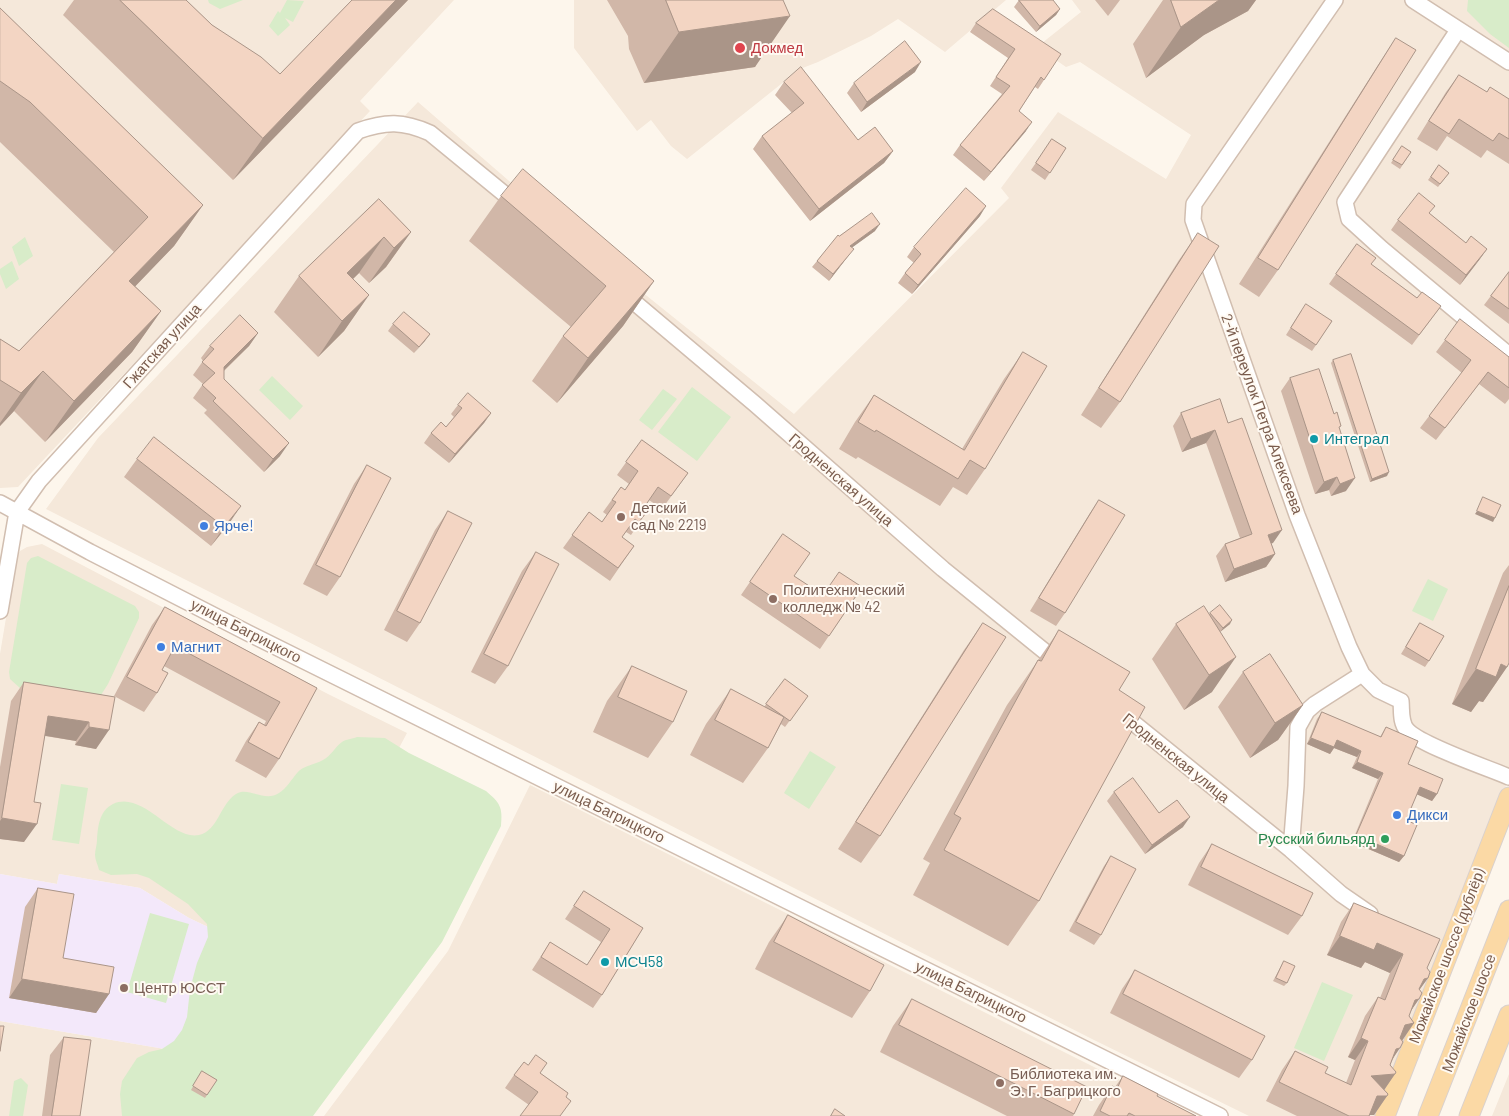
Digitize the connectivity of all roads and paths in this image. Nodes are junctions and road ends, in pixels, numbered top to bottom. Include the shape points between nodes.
1 (1335, 0) edge
2 (1413, 0) edge
3 (1458, 30) junction
4 (1509, 62) edge
5 (530, 215) edge
6 (606, 278) edge
7 (1509, 356) edge
8 (0, 503) edge
9 (17, 512) junction
10 (0, 611) edge
11 (1072, 673) edge
12 (1362, 674) junction
13 (1110, 704) edge
14 (1509, 777) edge
15 (1509, 797) edge
16 (1291, 850) junction
17 (1509, 910) edge
18 (1385, 921) edge
19 (1509, 1014) edge
20 (1220, 1116) edge
21 (1385, 1116) edge
22 (1428, 1116) edge
23 (1469, 1116) edge

1 - 12 street, 2-й переулок Петра Алексеева via 1194,204 1193,220 1297,514
2 - 3 street
3 - 4 street
3 - 7 street via 1345,202 1349,219
5 - 9 street, Гжатская улица via 430,133 404,124 387,123 358,131 59,459
6 - 11 street, Гродненская улица via 943,569
8 - 9 street, улица Багрицкого
9 - 10 street, Гжатская улица
9 - 20 street, улица Багрицкого via 248,633
12 - 14 street, 2-й переулок Петра Алексеева via 1378,690 1401,701 1402,720 1408,731 1429,744
12 - 16 street via 1315,704 1298,727
13 - 16 street, Гродненская улица
15 - 21 main road, Можайское шоссе (дублёр) via 1445,947
16 - 18 street, Гродненская улица via 1341,894
17 - 22 main road, Можайское шоссе
19 - 23 main road

